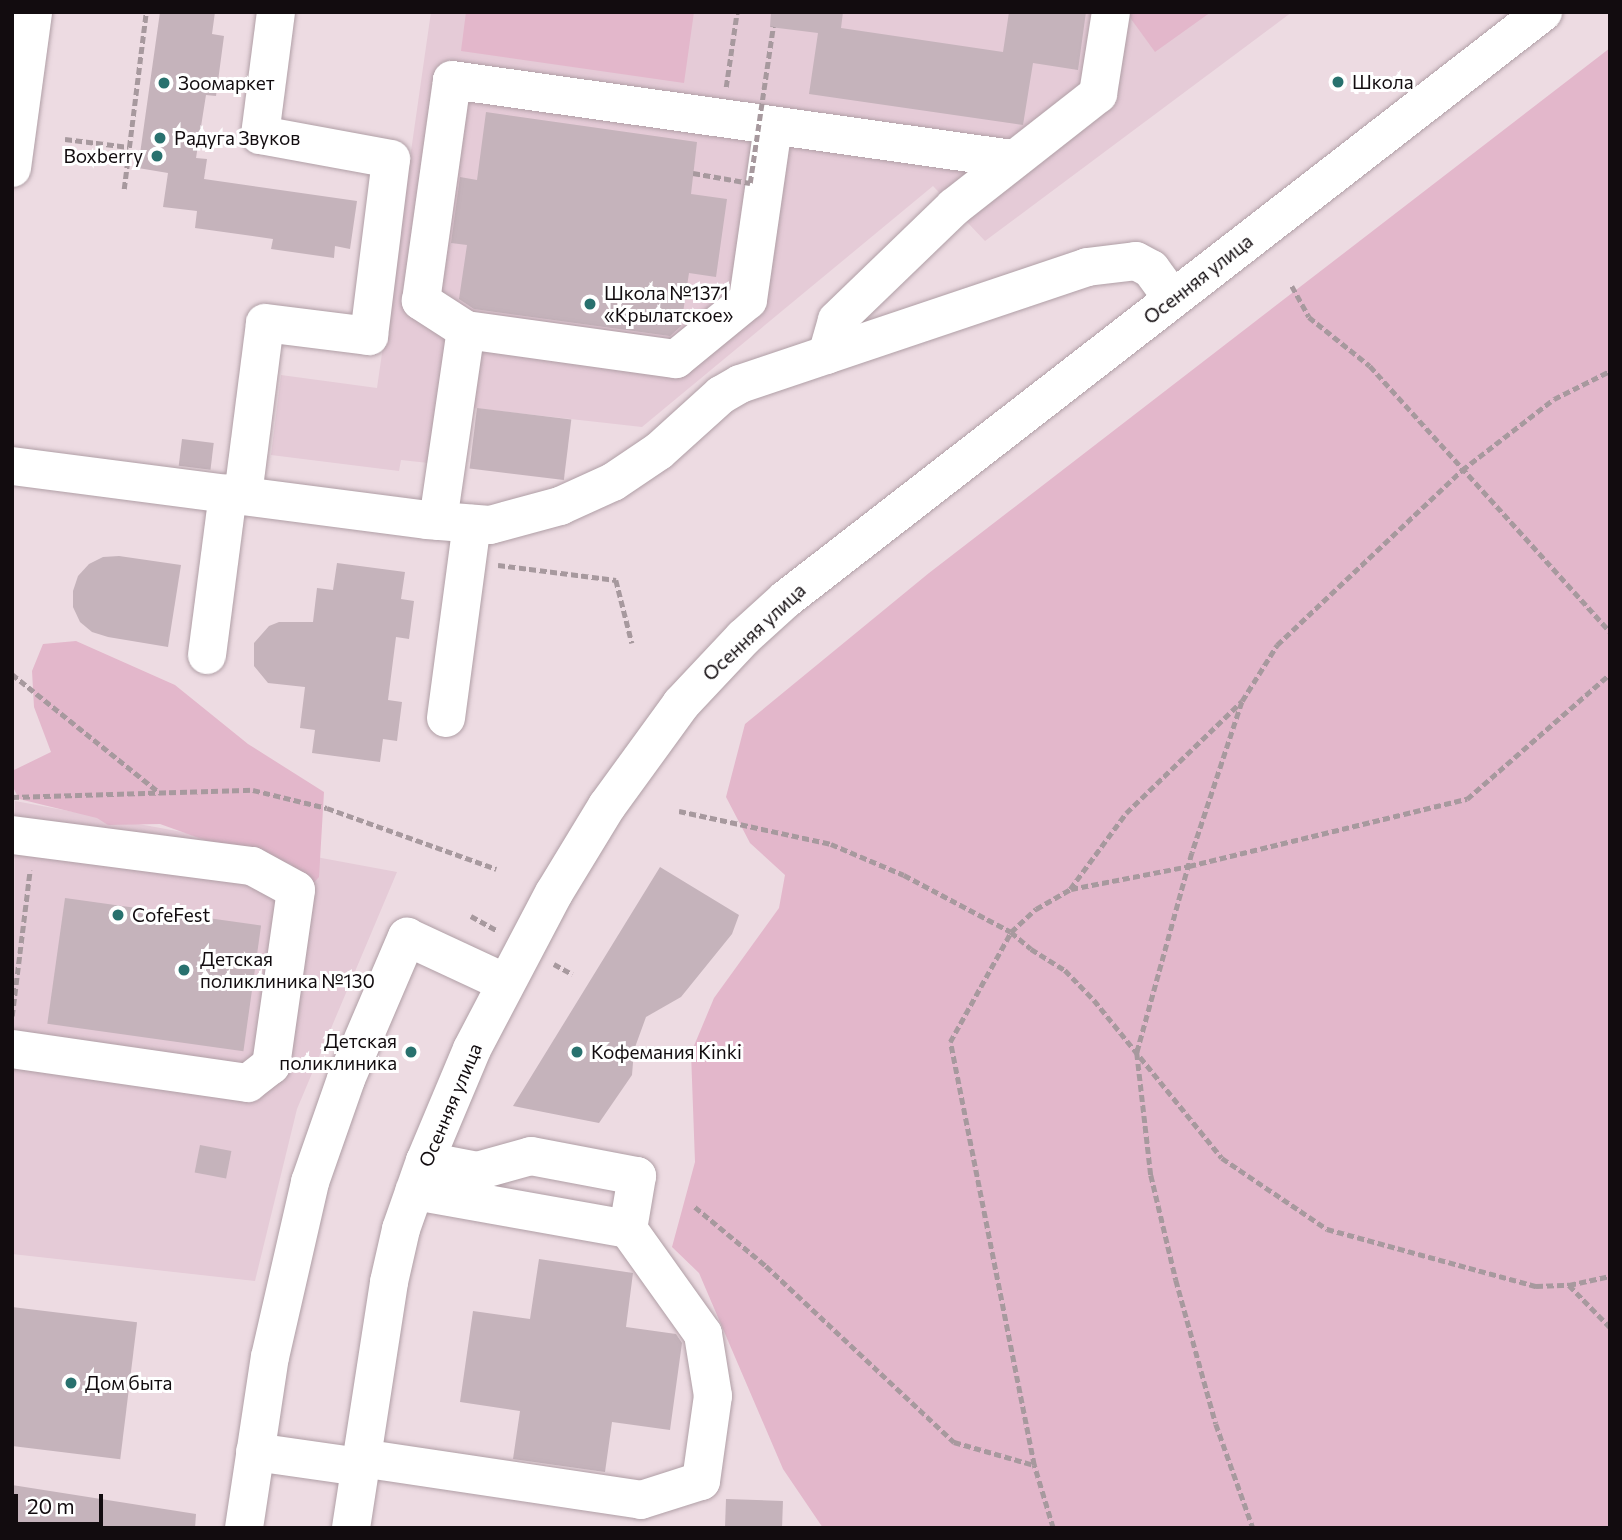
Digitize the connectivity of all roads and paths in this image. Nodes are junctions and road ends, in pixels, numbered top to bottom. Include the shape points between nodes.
1 (33, 12) edge
2 (146, 12) edge
3 (276, 12) edge
4 (737, 12) edge
5 (1111, 12) edge
6 (1543, 12) edge
7 (773, 27) dead end
8 (721, 119) junction
9 (773, 126) junction
10 (65, 139) dead end
11 (129, 147) junction
12 (1012, 159) junction
13 (12, 168) edge
14 (693, 173) dead end
15 (124, 189) dead end
16 (1292, 285) dead end
17 (1172, 299) junction
18 (466, 330) junction
19 (697, 342) junction
20 (827, 355) junction
21 (1610, 371) edge
22 (732, 389) junction
23 (12, 466) edge
24 (1462, 470) junction
25 (235, 494) junction
26 (455, 522) junction
27 (509, 567) dead end
28 (1610, 632) edge
29 (632, 643) dead end
30 (207, 656) dead end
31 (12, 674) edge
32 (1610, 674) edge
33 (1242, 701) junction
34 (446, 718) dead end
35 (161, 794) junction
36 (12, 797) edge
37 (679, 811) dead end
38 (23, 836) edge
39 (1189, 866) junction
40 (496, 869) dead end
41 (1070, 889) junction
42 (1011, 932) junction
43 (506, 982) junction
44 (12, 1016) edge
45 (12, 1049) edge
46 (1137, 1053) junction
47 (419, 1176) junction
48 (695, 1207) dead end
49 (628, 1229) junction
50 (1610, 1276) edge
51 (1569, 1285) junction
52 (1610, 1327) edge
53 (257, 1440) junction
54 (362, 1456) junction
55 (1034, 1465) junction
56 (244, 1528) edge
57 (351, 1528) edge
58 (1053, 1528) edge
59 (1253, 1528) edge

1 - 13 main road
2 - 11 path
3 - 25 main road via 260,135 391,159 369,336 265,323
4 - 8 path
5 - 12 main road via 1098,94
6 - 17 main road, Осенняя улица
7 - 14 path, bridge via 750,183
8 - 9 main road
8 - 18 main road via 452,80 421,301
9 - 12 main road
9 - 19 main road via 748,300
10 - 11 path
11 - 15 path
12 - 20 main road via 837,320
16 - 24 path via 1309,317 1370,366
17 - 20 main road via 1151,269 1136,261 1087,267
17 - 43 main road, Осенняя улица via 786,599 711,670 607,806
18 - 19 main road via 676,359
18 - 26 main road
19 - 22 main road
20 - 22 main road
21 - 24 path via 1553,399
22 - 26 main road via 659,451 613,481 560,506 490,525
23 - 25 main road
24 - 28 path
24 - 33 path via 1277,645
25 - 26 main road
25 - 30 main road
26 - 34 main road
27 - 29 path via 616,580
31 - 35 path
32 - 39 path via 1467,799
33 - 39 path
33 - 41 path via 1126,813
35 - 36 path
35 - 40 path via 253,790 327,808
37 - 42 path via 831,844 904,875
38 - 44 path
38 - 45 main road via 252,866 296,890 271,1065 247,1083
39 - 41 path
39 - 46 path
41 - 42 path via 1036,909
42 - 46 path via 1065,970
42 - 55 path via 950,1042
43 - 47 main road, Осенняя улица via 459,1076
43 - 53 main road via 407,937 346,1079 310,1182 270,1357
46 - 51 path via 1222,1158 1327,1228 1536,1286
46 - 59 path via 1151,1175 1176,1280 1216,1424
47 - 49 main road
47 - 49 main road via 477,1171 531,1156 637,1176
47 - 54 main road, Осенняя улица via 389,1282
48 - 55 path via 766,1266 954,1442
49 - 54 main road via 703,1334 713,1396 701,1481 641,1500
50 - 51 path
51 - 52 path
53 - 54 main road
53 - 56 main road
54 - 57 main road, Осенняя улица
55 - 58 path

